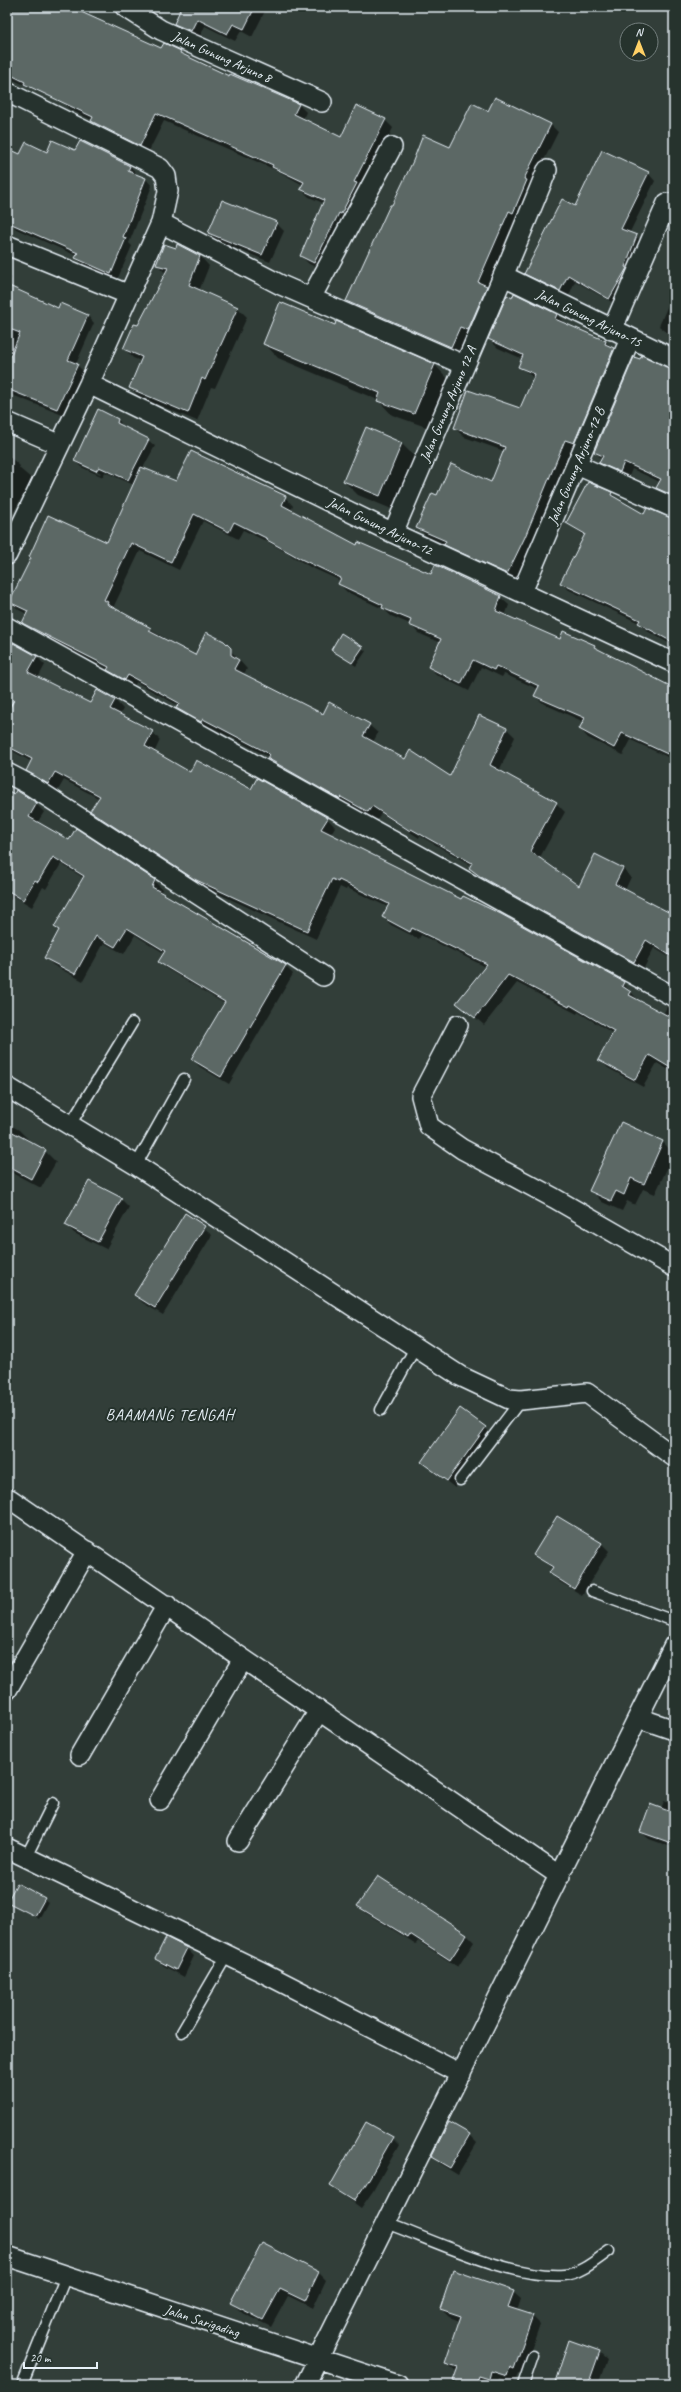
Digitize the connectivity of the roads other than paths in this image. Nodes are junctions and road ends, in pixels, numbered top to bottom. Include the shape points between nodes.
1 (125, 7) edge
2 (7, 92) edge
3 (322, 102) dead end
4 (392, 147) dead end
5 (547, 170) dead end
6 (667, 203) dead end
7 (161, 223) junction
8 (7, 245) edge
9 (504, 276) junction
10 (127, 294) junction
11 (311, 298) junction
12 (612, 330) junction
13 (630, 339) junction
14 (674, 359) edge
15 (464, 365) junction
16 (89, 384) junction
17 (7, 422) edge
18 (58, 444) junction
19 (577, 465) junction
20 (674, 508) edge
21 (394, 533) junction
22 (7, 555) edge
23 (522, 592) junction
24 (7, 627) edge
25 (674, 663) edge
26 (7, 773) edge
27 (323, 976) dead end
28 (674, 997) edge
29 (132, 1023) dead end
30 (458, 1025) dead end
31 (184, 1079) dead end
32 (7, 1087) edge
33 (70, 1125) junction
34 (136, 1165) junction
35 (674, 1267) edge
36 (415, 1348) junction
37 (521, 1400) junction
38 (381, 1410) dead end
39 (674, 1457) edge
40 (460, 1480) dead end
41 (10, 1499) dead end
42 (87, 1551) junction
43 (592, 1591) dead end
44 (167, 1605) junction
45 (674, 1621) edge
46 (674, 1645) edge
47 (244, 1660) junction
48 (7, 1690) edge
49 (319, 1711) junction
50 (639, 1718) junction
51 (674, 1730) edge
52 (80, 1755) dead end
53 (160, 1800) dead end
54 (53, 1803) dead end
55 (238, 1841) dead end
56 (7, 1848) edge
57 (26, 1857) junction
58 (560, 1876) junction
59 (227, 1955) junction
60 (182, 2032) dead end
61 (461, 2074) junction
62 (386, 2224) junction
63 (609, 2251) dead end
64 (7, 2256) edge
65 (66, 2276) junction
66 (532, 2356) dead end
67 (318, 2360) junction
68 (22, 2385) edge
69 (306, 2385) edge
70 (398, 2385) edge
71 (523, 2385) edge

1 - 3 street, Jalan Gunung Arjuno 8 via 161,30
2 - 7 street via 160,168 166,176 168,191
4 - 11 street
5 - 9 street, Jalan Gunung Arjuno 12 A
6 - 12 street
7 - 10 street
7 - 11 street
8 - 10 street
9 - 12 street, Jalan Gunung Arjuno-15
9 - 15 street, Jalan Gunung Arjuno 12 A
10 - 16 street
11 - 15 street
12 - 13 street, Jalan Gunung Arjuno-15
13 - 14 street, Jalan Gunung Arjuno-15
13 - 19 street, Jalan Gunung Arjuno-12 B
15 - 21 street, Jalan Gunung Arjuno 12 A
16 - 18 street
16 - 21 street, Jalan Gunung Arjuno-12
17 - 18 street
18 - 22 street
19 - 20 street
19 - 23 street, Jalan Gunung Arjuno-12 B
21 - 23 street, Jalan Gunung Arjuno-12
23 - 25 street, Jalan Gunung Arjuno-12
24 - 28 street
26 - 27 street via 28,784
29 - 33 lane
30 - 35 street via 422,1096 429,1126 462,1149
31 - 34 lane
32 - 33 street
33 - 34 street
34 - 36 street
36 - 37 street via 473,1382 500,1395
36 - 38 lane
37 - 39 street via 587,1393
37 - 40 lane
41 - 42 street
42 - 44 street
42 - 48 street
43 - 45 lane
44 - 47 street
44 - 52 street
46 - 50 street
47 - 49 street
47 - 53 street
49 - 55 street
49 - 58 street
50 - 51 street
50 - 58 street
54 - 57 lane
56 - 57 street
57 - 59 street
58 - 61 street
59 - 60 lane
59 - 61 street
61 - 62 street
62 - 63 lane via 508,2268 539,2274 565,2275 582,2269
62 - 67 street
64 - 65 street, Jalan Sarigading
65 - 67 street, Jalan Sarigading
65 - 68 lane
66 - 71 lane
67 - 69 street
67 - 70 street, Jalan Sarigading

